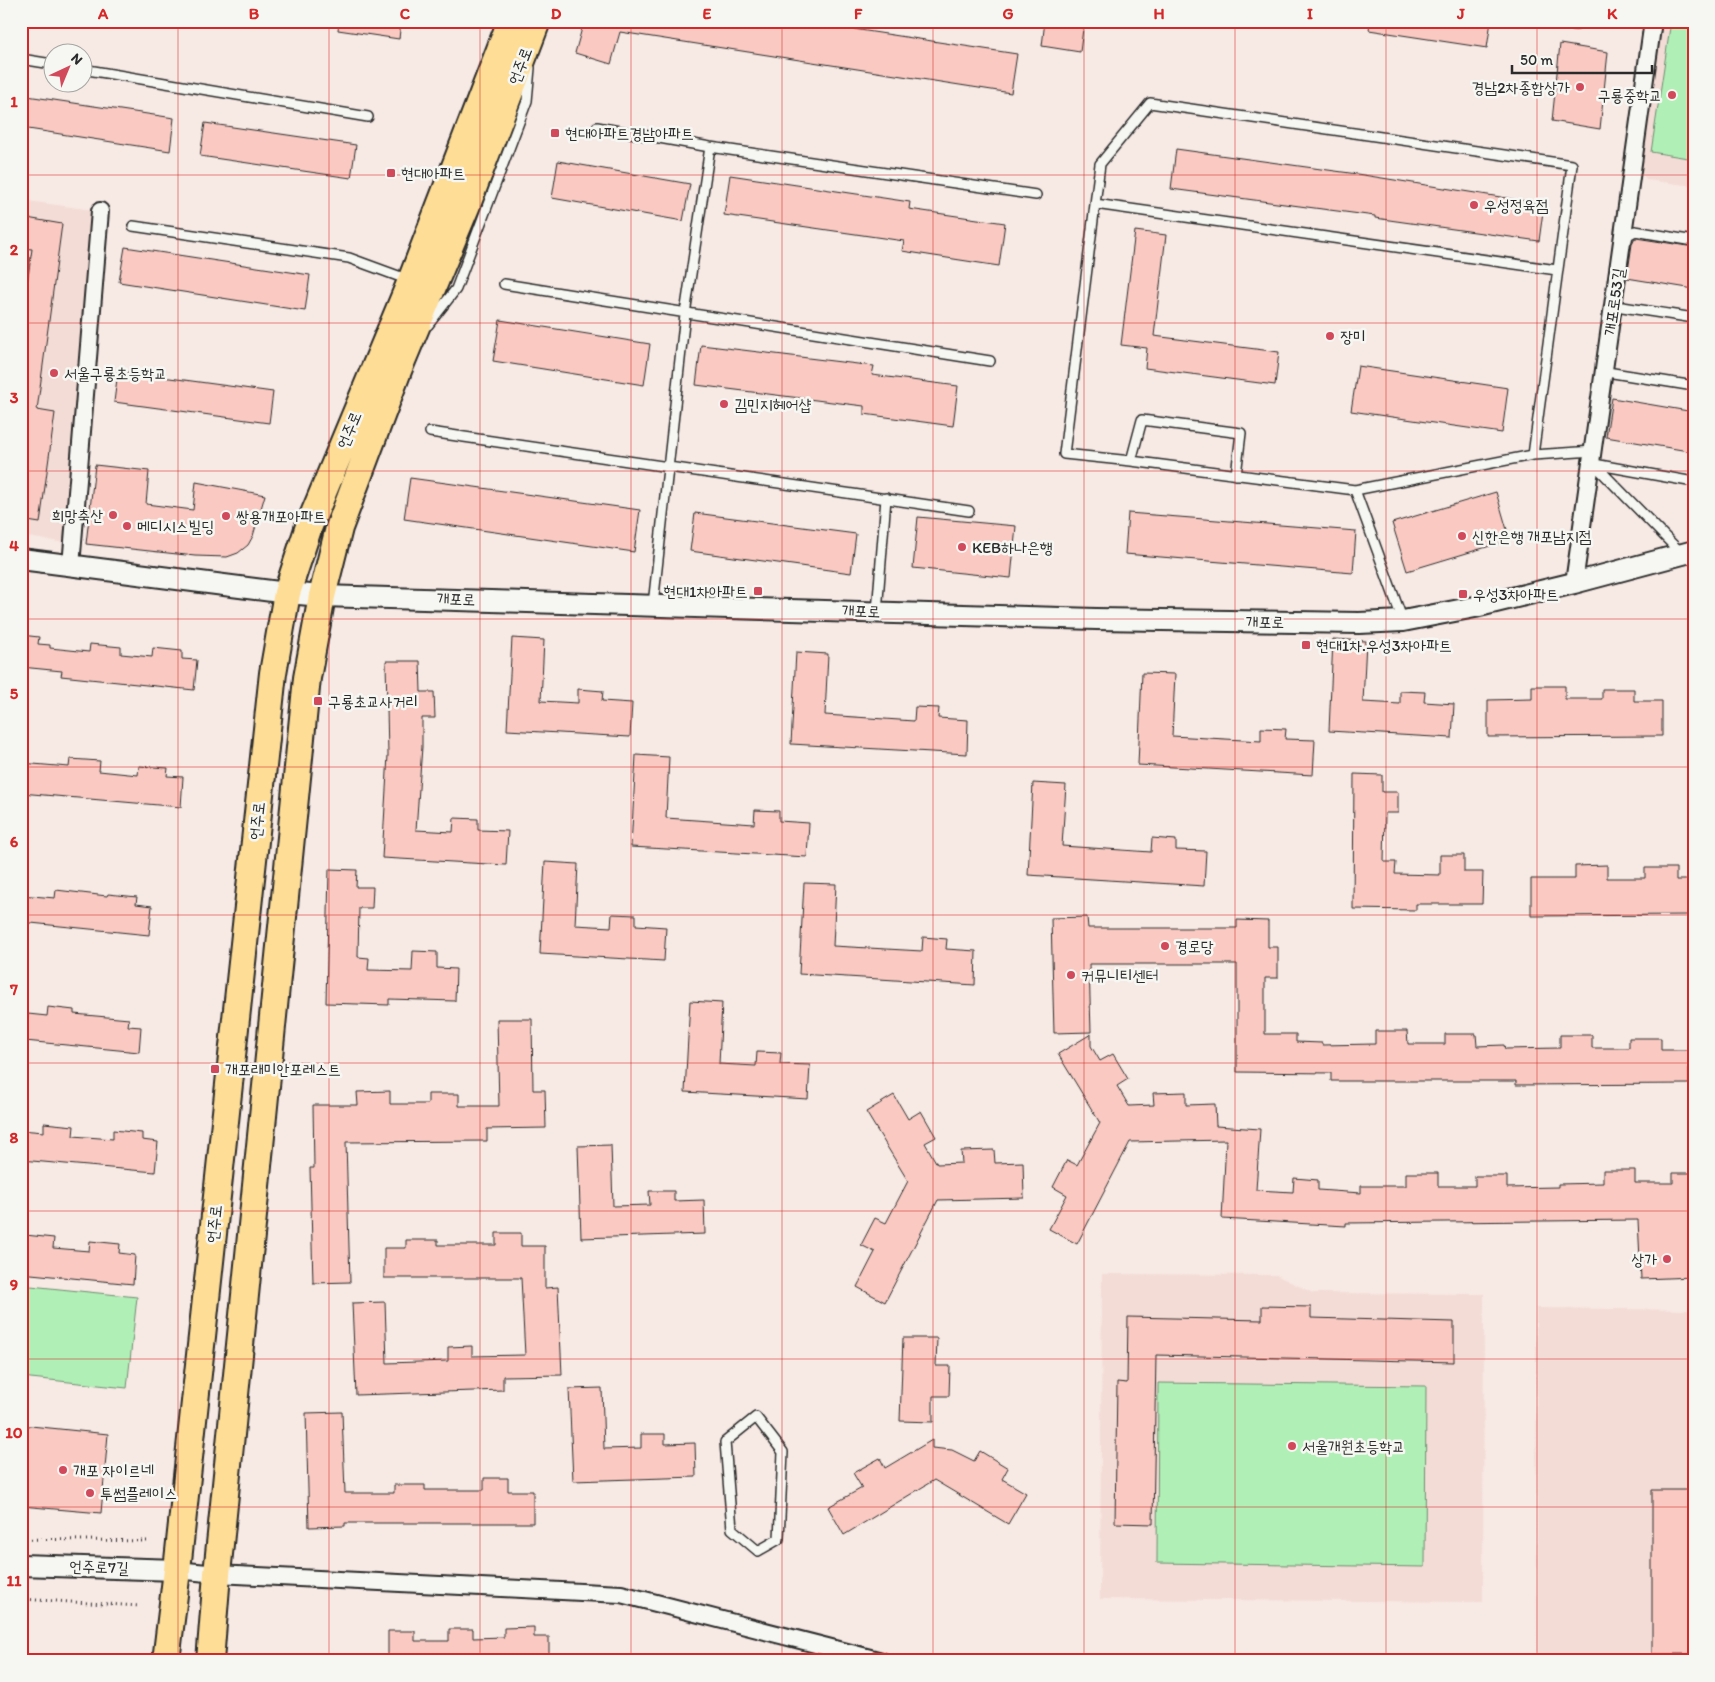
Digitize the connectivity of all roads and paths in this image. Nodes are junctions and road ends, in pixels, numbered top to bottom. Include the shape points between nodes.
1 (1550, 21) edge
2 (1583, 21) edge
3 (1653, 21) edge
4 (527, 25) edge
5 (21, 59) edge
6 (42, 62) edge
7 (92, 71) edge
8 (368, 117) dead end
9 (597, 127) dead end
10 (710, 147) junction
11 (1036, 195) dead end
12 (1095, 204) junction
13 (100, 211) dead end
14 (133, 226) dead end
15 (1694, 241) edge
16 (1558, 270) junction
17 (411, 281) junction
18 (504, 284) dead end
19 (1616, 306) junction
20 (685, 314) junction
21 (1694, 318) edge
22 (990, 361) dead end
23 (1607, 372) junction
24 (1694, 386) edge
25 (430, 432) dead end
26 (1533, 455) junction
27 (1594, 458) junction
28 (1131, 461) junction
29 (668, 466) junction
30 (1236, 475) junction
31 (1694, 482) edge
32 (1355, 490) junction
33 (886, 498) junction
34 (969, 511) dead end
35 (1688, 553) edge
36 (21, 559) edge
37 (71, 566) junction
38 (1574, 583) junction
39 (287, 593) junction
40 (322, 596) junction
41 (653, 605) junction
42 (877, 612) junction
43 (1402, 621) junction
44 (21, 1539) edge
45 (147, 1541) dead end
46 (758, 1551) joint
47 (21, 1565) edge
48 (177, 1570) junction
49 (217, 1574) junction
50 (21, 1599) edge
51 (140, 1606) dead end
52 (166, 1661) edge
53 (210, 1661) edge
54 (882, 1661) edge

1 - 2 lane via 1576,26
3 - 27 street, 개포로53길
4 - 17 main road, 언주로
4 - 40 main road, 언주로 via 466,207 398,368 339,528
5 - 6 lane
7 - 8 lane
9 - 10 lane
10 - 11 lane
10 - 20 lane
12 - 16 lane
12 - 16 lane via 1100,164 1150,103 1159,104 1572,165
12 - 28 lane via 1064,454
13 - 37 street
14 - 17 lane via 349,258
15 - 19 lane via 1631,232 1627,239
16 - 26 lane
17 - 39 main road, 언주로 via 309,526
18 - 20 lane
19 - 21 lane
19 - 23 lane
20 - 22 lane
20 - 29 lane
23 - 24 lane
23 - 27 lane
25 - 29 lane
26 - 27 lane
26 - 32 lane
27 - 31 lane
27 - 35 lane
27 - 38 street, 개포로53길
28 - 30 lane
28 - 30 lane via 1142,420 1241,433
29 - 33 lane
29 - 41 lane
30 - 32 lane
32 - 43 lane
33 - 34 lane
33 - 42 lane
35 - 38 street, 개포로
36 - 37 street, 개포로
37 - 39 street, 개포로
38 - 43 street, 개포로
39 - 40 street, 개포로
39 - 48 main road, 언주로 via 273,673
40 - 41 street, 개포로
40 - 49 main road, 언주로 via 307,678
41 - 42 street, 개포로
42 - 43 street, 개포로 via 1096,619
44 - 45 path
46 - 46 lane via 779,1539 783,1452 756,1417 725,1442 732,1529
47 - 48 street, 언주로7길
48 - 49 street
48 - 52 main road, 언주로
49 - 53 main road, 언주로
49 - 54 street via 621,1594
50 - 51 path

